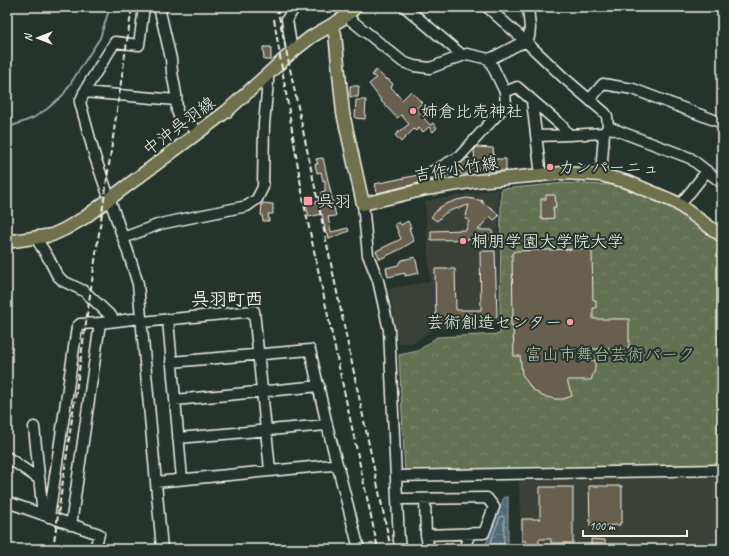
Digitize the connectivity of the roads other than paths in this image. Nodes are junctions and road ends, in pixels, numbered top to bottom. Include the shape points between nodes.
1 (144, 7) edge
2 (159, 7) edge
3 (295, 7) edge
4 (356, 7) edge
5 (405, 7) edge
6 (487, 7) edge
7 (528, 7) edge
8 (346, 16) junction
9 (331, 26) junction
10 (526, 42) junction
11 (292, 52) junction
12 (462, 55) junction
13 (489, 59) junction
14 (268, 75) junction
15 (84, 92) junction
16 (504, 92) junction
17 (590, 99) junction
18 (176, 100) junction
19 (532, 101) junction
20 (722, 123) edge
21 (606, 130) junction
22 (199, 132) junction
23 (569, 135) junction
24 (537, 136) junction
25 (707, 171) junction
26 (601, 175) junction
27 (541, 176) junction
28 (722, 182) edge
29 (426, 189) junction
30 (110, 200) junction
31 (362, 204) junction
32 (680, 206) junction
33 (722, 236) edge
34 (36, 238) junction
35 (123, 238) junction
36 (7, 242) edge
37 (112, 317) dead end
38 (141, 320) junction
39 (168, 320) junction
40 (100, 323) junction
41 (259, 354) junction
42 (171, 362) junction
43 (318, 386) junction
44 (262, 392) junction
45 (175, 400) junction
46 (327, 425) junction
47 (34, 427) dead end
48 (266, 431) junction
49 (178, 438) junction
50 (7, 457) edge
51 (339, 468) junction
52 (270, 470) junction
53 (722, 470) edge
54 (396, 476) junction
55 (39, 479) junction
56 (182, 479) junction
57 (156, 482) junction
58 (424, 499) junction
59 (397, 500) junction
60 (7, 502) edge
61 (46, 516) junction
62 (71, 525) junction
63 (470, 533) junction
64 (426, 534) junction
65 (95, 549) edge
66 (162, 549) edge
67 (359, 549) edge
68 (401, 549) edge
69 (429, 549) edge
70 (464, 549) edge

1 - 15 street via 139,45 115,42
2 - 18 street via 171,59
3 - 11 street via 287,19
4 - 8 main road, 中沖呉羽線
5 - 12 street
6 - 10 street
7 - 10 street via 530,28
8 - 9 main road, 中沖呉羽線
8 - 12 street via 408,65 430,68
9 - 11 main road, 中沖呉羽線 via 310,37
9 - 31 main road via 335,34 343,113
10 - 13 street
10 - 17 street via 563,78
11 - 14 main road, 中沖呉羽線
12 - 13 street
13 - 16 street
14 - 22 main road, 中沖呉羽線
14 - 35 street via 263,187 257,199 247,206 160,224
15 - 18 street
15 - 30 street via 80,102 81,108
16 - 19 street via 517,87
16 - 29 street via 506,105 459,157 424,176
17 - 20 street via 603,84 633,89
17 - 21 street via 607,116
18 - 22 street via 179,116
19 - 23 street
19 - 24 street
21 - 23 street
21 - 25 street via 690,158
21 - 26 street
22 - 30 main road, 中沖呉羽線
23 - 24 street
24 - 27 street
25 - 28 street
25 - 32 street
26 - 27 main road, 吉作小竹線 via 562,173
26 - 32 main road, 吉作小竹線 via 628,182
27 - 29 main road, 吉作小竹線 via 476,181
29 - 31 main road, 吉作小竹線
30 - 34 main road, 中沖呉羽線 via 65,229
30 - 35 street
31 - 54 street via 368,255 378,280 389,330
32 - 33 main road, 吉作小竹線
34 - 36 main road, 中沖呉羽線
34 - 37 street via 63,282 84,290
35 - 38 street via 138,284
38 - 39 street
38 - 40 street
38 - 57 street
39 - 41 street via 254,312
39 - 42 street
40 - 61 street via 80,324 77,327
40 - 62 street
41 - 42 street
41 - 43 street via 310,350
41 - 44 street
42 - 45 street
43 - 44 street
43 - 46 street
44 - 45 street
44 - 48 street
45 - 49 street
46 - 48 street
46 - 51 street
47 - 55 street
48 - 49 street
48 - 52 street
49 - 56 street
50 - 55 street
51 - 52 street via 332,465
51 - 67 street
52 - 56 street
53 - 54 street
54 - 59 street
55 - 61 street
56 - 57 street
57 - 66 street
58 - 59 street
58 - 63 street via 487,498 494,507 484,533
58 - 64 street
59 - 68 street
60 - 61 street
61 - 62 street
62 - 65 street via 99,534
63 - 64 street
63 - 70 street
64 - 69 street

